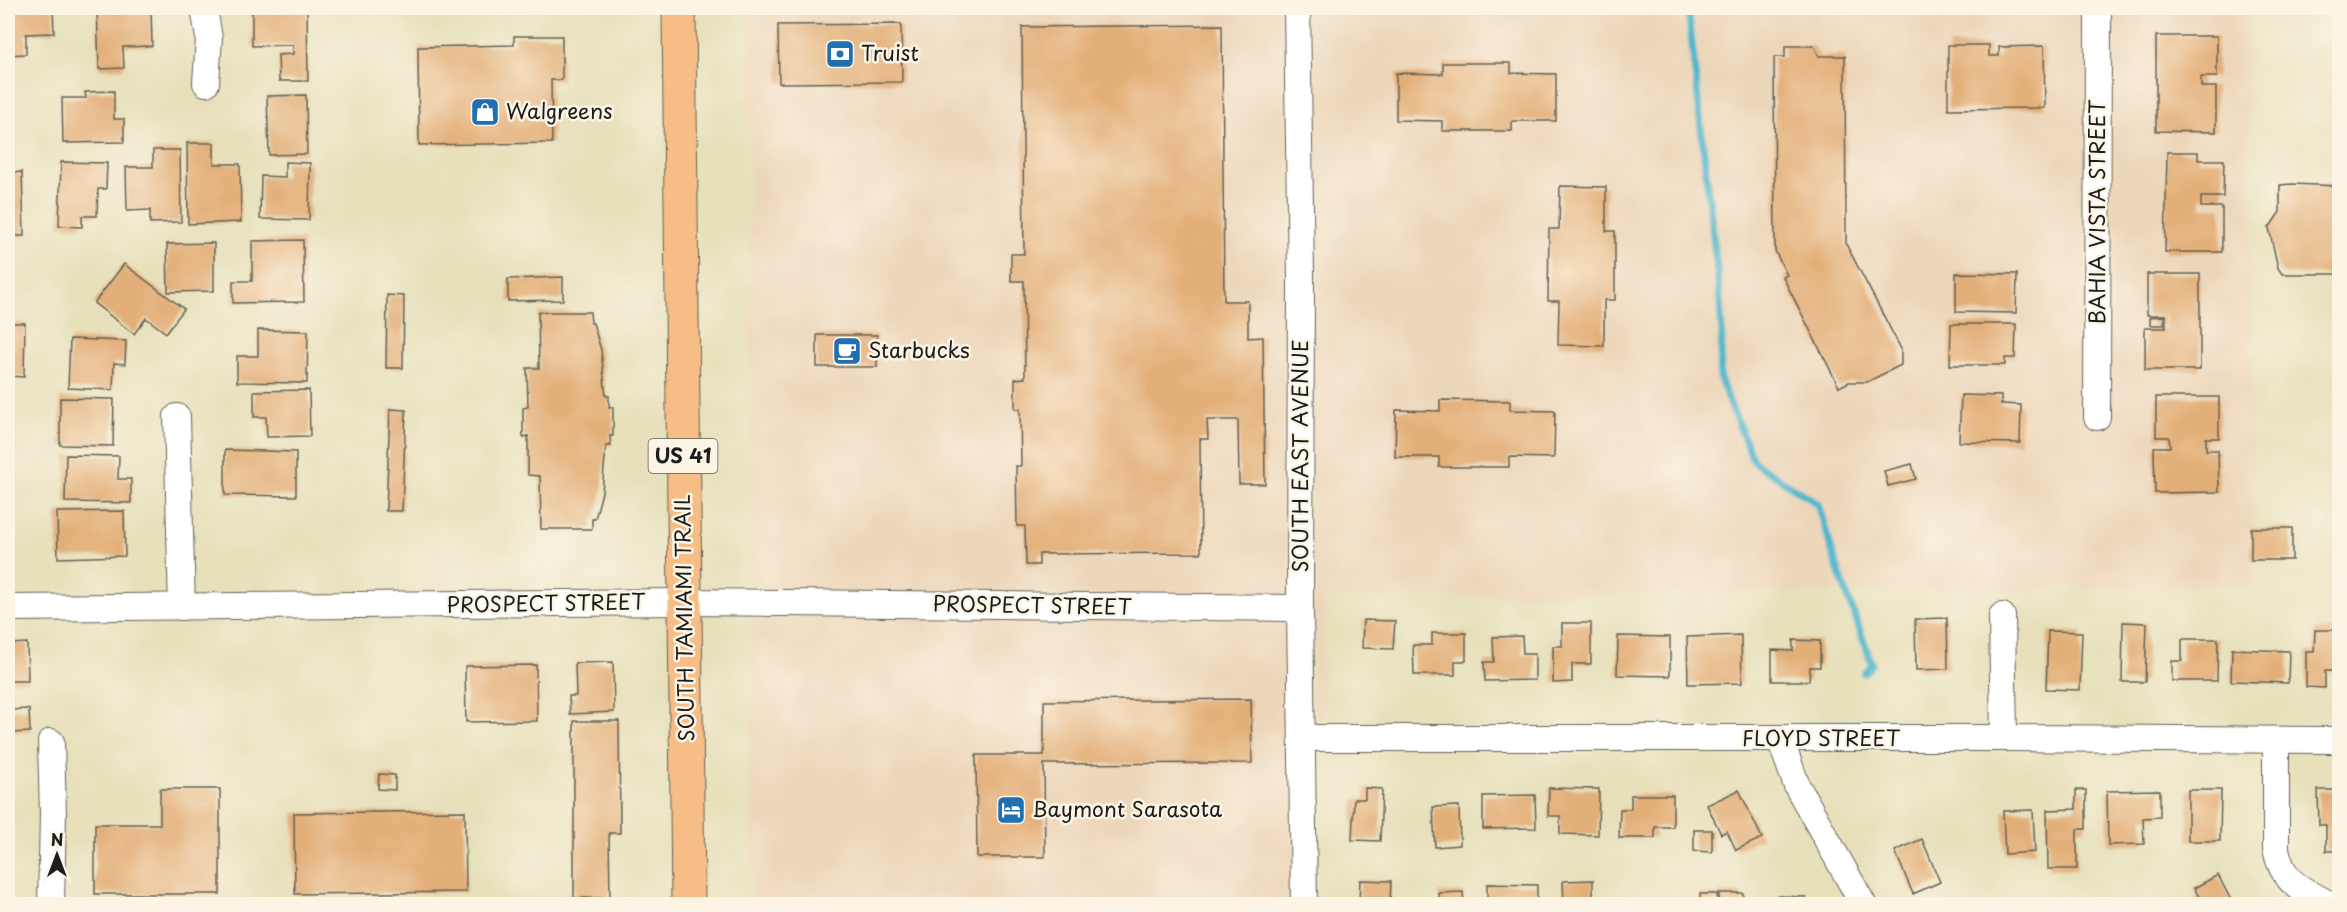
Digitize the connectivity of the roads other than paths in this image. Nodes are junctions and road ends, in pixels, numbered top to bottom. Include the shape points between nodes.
1 (204, 8) edge
2 (679, 8) edge
3 (1297, 8) edge
4 (2098, 8) edge
5 (206, 83) dead end
6 (177, 417) dead end
7 (2097, 417) dead end
8 (684, 602) junction
9 (182, 607) junction
10 (8, 608) edge
11 (1300, 608) junction
12 (2002, 616) dead end
13 (1302, 738) junction
14 (2004, 738) junction
15 (1780, 739) junction
16 (2276, 740) junction
17 (2340, 740) edge
18 (51, 742) dead end
19 (51, 904) edge
20 (688, 904) edge
21 (1304, 904) edge
22 (1863, 904) edge
23 (2329, 904) edge

1 - 5 street via 209,38
2 - 8 main road, SOUTH TAMIAMI TRAIL / US 41
3 - 11 street, SOUTH EAST AVENUE
4 - 7 street, BAHIA VISTA STREET
6 - 9 street
8 - 9 street, PROSPECT STREET
8 - 11 street, PROSPECT STREET
8 - 20 main road, SOUTH TAMIAMI TRAIL / US 41
9 - 10 street, PROSPECT STREET
11 - 13 street, SOUTH EAST AVENUE
12 - 14 street
13 - 15 street, FLOYD STREET
13 - 21 street, SOUTH EAST AVENUE
14 - 15 street, FLOYD STREET
14 - 16 street, FLOYD STREET
15 - 22 street via 1797,786
16 - 17 street, FLOYD STREET
16 - 23 street via 2276,849 2280,866 2290,880
18 - 19 street

